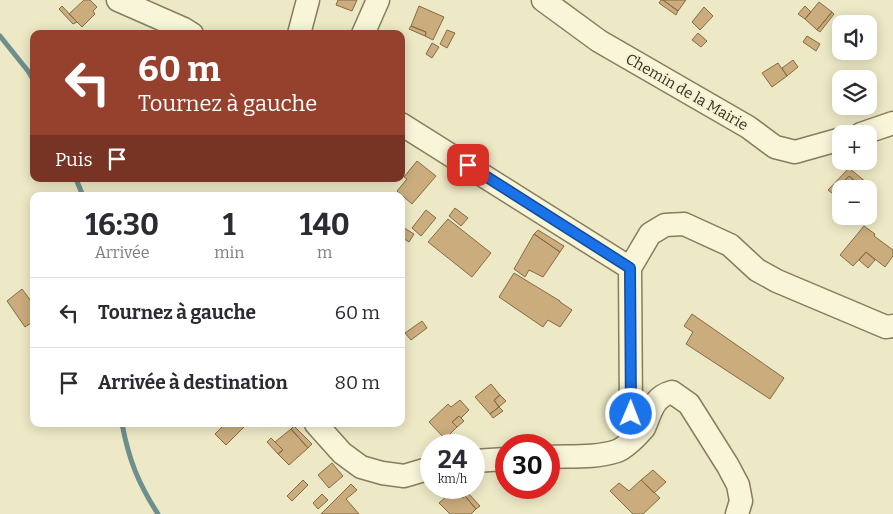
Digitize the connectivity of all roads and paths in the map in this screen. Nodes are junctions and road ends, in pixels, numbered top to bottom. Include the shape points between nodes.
1 (118, 0) edge
2 (308, 0) edge
3 (378, 0) edge
4 (542, 0) edge
5 (184, 30) edge
6 (300, 30) edge
7 (366, 30) edge
8 (893, 123) edge
9 (405, 127) edge
10 (877, 128) edge
11 (832, 142) edge
12 (630, 268) junction
13 (893, 326) edge
14 (319, 427) edge
15 (644, 428) junction
16 (560, 457) edge
17 (420, 471) edge
18 (737, 514) edge

1 - 5 street
2 - 6 street
3 - 7 street
4 - 11 street, Chemin de la Mairie via 599,41 748,127 775,147 795,152
8 - 10 street
9 - 12 street
12 - 13 street via 650,234 666,226 684,224 730,245 757,270 777,281 886,327
12 - 15 street via 631,414 635,423
14 - 17 street via 342,453 361,467 404,476
15 - 16 street via 618,451
15 - 18 street via 662,395 672,392 689,404 738,485 741,501

